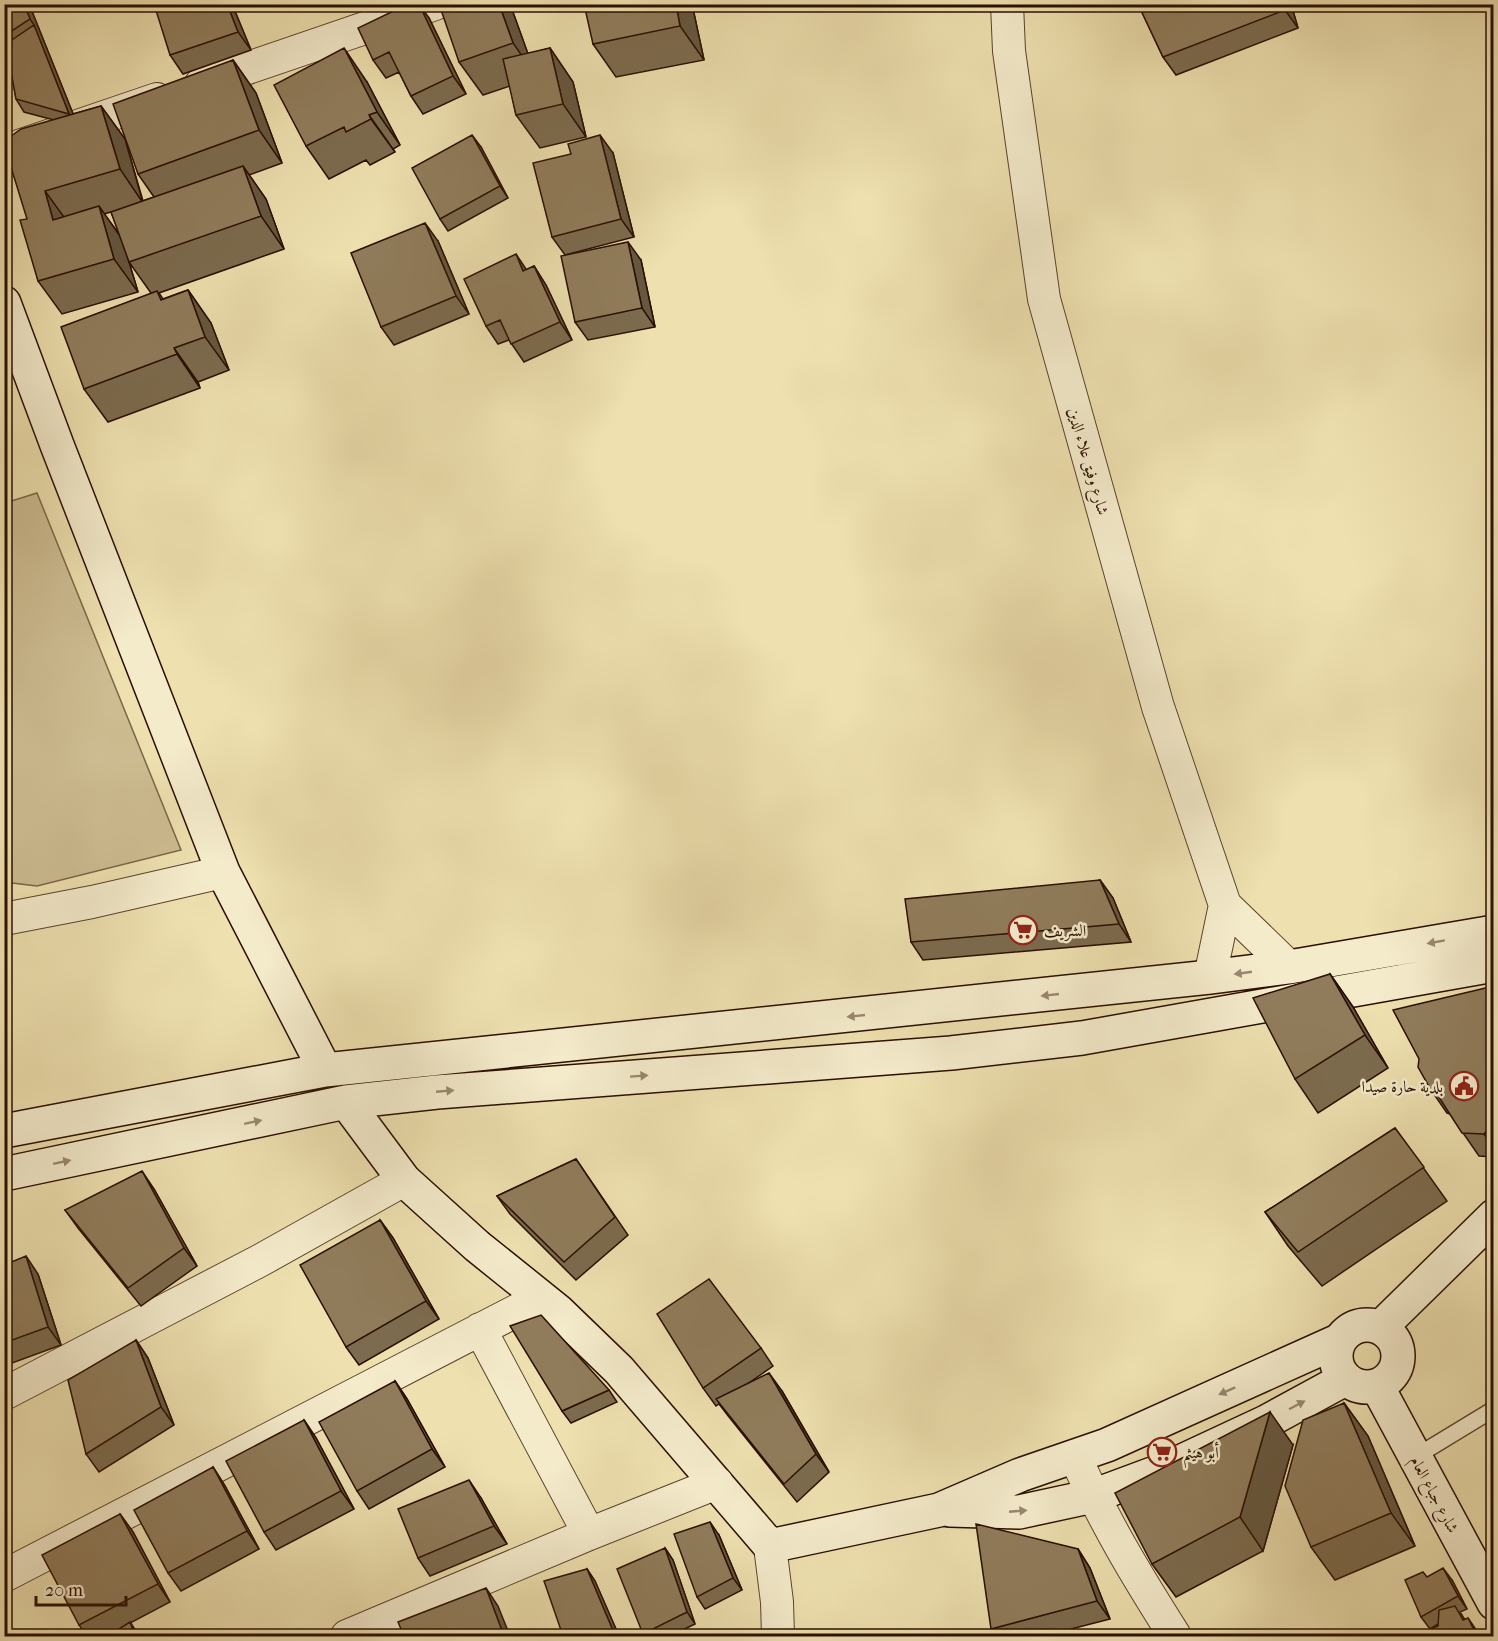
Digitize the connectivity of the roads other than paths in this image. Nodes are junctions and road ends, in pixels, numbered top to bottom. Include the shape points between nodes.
1 (435, 4) edge
2 (1007, 4) edge
3 (4, 151) edge
4 (4, 303) edge
5 (223, 872) junction
6 (1225, 905) junction
7 (4, 919) edge
8 (1494, 932) edge
9 (1494, 965) edge
10 (1289, 967) junction
11 (1210, 977) junction
12 (952, 1006) junction
13 (951, 1053) junction
14 (325, 1070) junction
15 (346, 1102) junction
16 (4, 1131) edge
17 (4, 1174) edge
18 (404, 1180) junction
19 (1494, 1215) edge
20 (541, 1298) junction
21 (1381, 1327) junction
22 (480, 1329) junction
23 (1338, 1341) junction
24 (1345, 1379) junction
25 (1377, 1386) junction
26 (4, 1395) edge
27 (1494, 1409) edge
28 (1076, 1456) junction
29 (1414, 1456) junction
30 (717, 1483) junction
31 (1092, 1496) junction
32 (939, 1510) junction
33 (589, 1534) junction
34 (770, 1546) junction
35 (4, 1576) edge
36 (1494, 1602) edge
37 (347, 1636) edge
38 (778, 1636) edge
39 (1175, 1636) edge

1 - 3 street
2 - 6 street, شارع وفيق علاء الدين via 1044,299 1158,707
4 - 5 main road
5 - 7 street
5 - 14 main road
6 - 10 street
6 - 11 street
8 -> 10 main road
9 - 13 main road via 1082,1038
10 -> 11 main road
11 -> 12 main road
12 - 13 main road
12 -> 14 main road
15 -> 13 main road
14 - 16 main road
17 -> 15 main road
15 - 18 main road
18 - 20 main road
18 - 26 street
19 - 21 main road
20 - 22 street
20 - 30 main road via 619,1370
21 - 23 main road via 1357,1325
21 - 25 main road via 1394,1340 1398,1358 1392,1375
22 - 33 street
22 - 35 street
23 - 24 main road via 1335,1354
23 -> 28 main road
24 - 25 main road via 1355,1385
31 -> 24 main road via 1163,1470 1266,1422
25 - 29 main road, شارع جباع العام
27 - 29 lane
28 - 31 street
28 - 32 main road
29 - 36 main road, شارع جباع العام
30 - 33 street
30 - 34 main road
32 -> 31 main road via 1019,1512
31 - 39 street
32 - 34 main road
33 - 37 street
34 - 38 street

